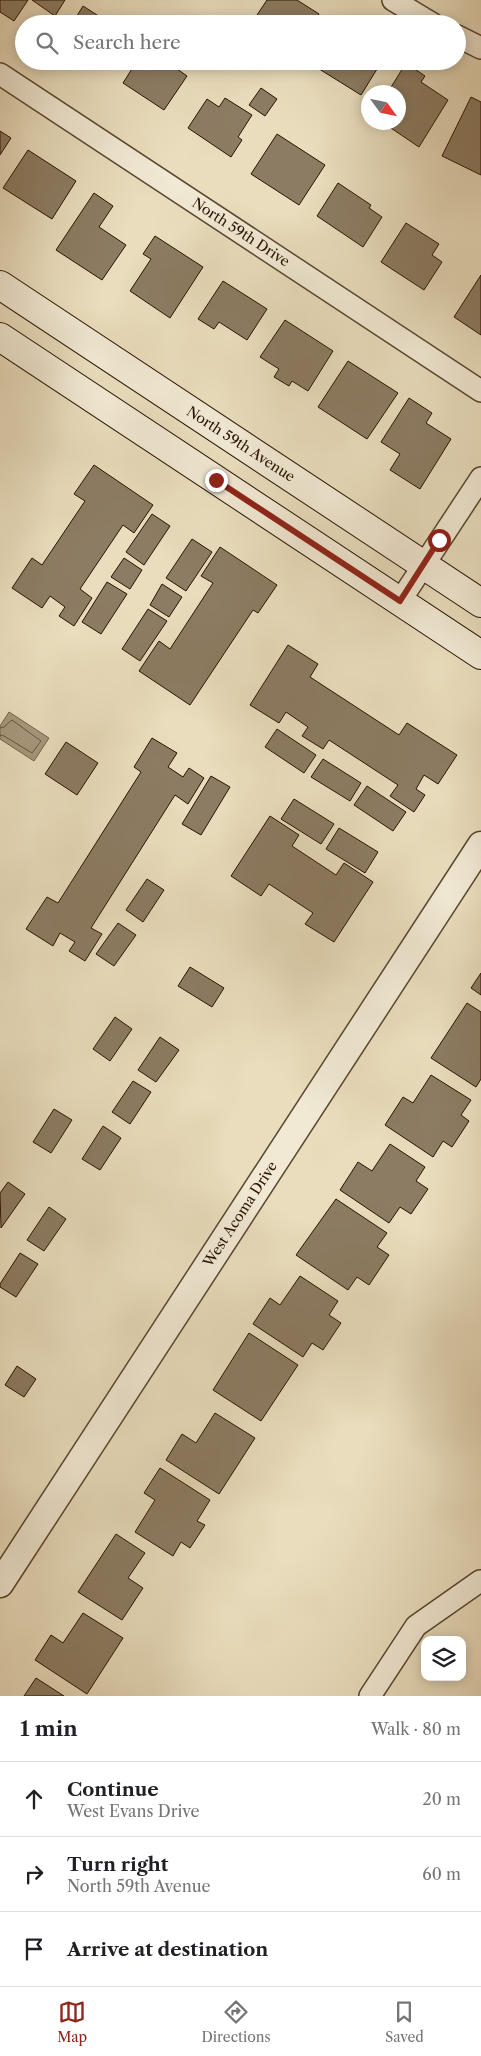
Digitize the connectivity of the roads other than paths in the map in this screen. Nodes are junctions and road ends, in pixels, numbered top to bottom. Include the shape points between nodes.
1 (393, 0) edge
2 (418, 15) edge
3 (466, 40) edge
4 (481, 48) edge
5 (0, 74) edge
6 (0, 285) edge
7 (0, 337) edge
8 (481, 391) edge
9 (481, 478) edge
10 (423, 565) junction
11 (400, 601) junction
12 (481, 603) edge
13 (481, 655) edge
14 (481, 845) edge
15 (480, 1581) edge
16 (0, 1584) edge
17 (370, 1696) edge

1 - 2 street
3 - 4 street
5 - 8 street, North 59th Drive
6 - 10 main road, North 59th Avenue
7 - 11 main road
9 - 10 street
10 - 11 street
10 - 12 main road, North 59th Avenue
11 - 13 main road
14 - 16 street, West Acoma Drive
15 - 17 street via 416,1626

